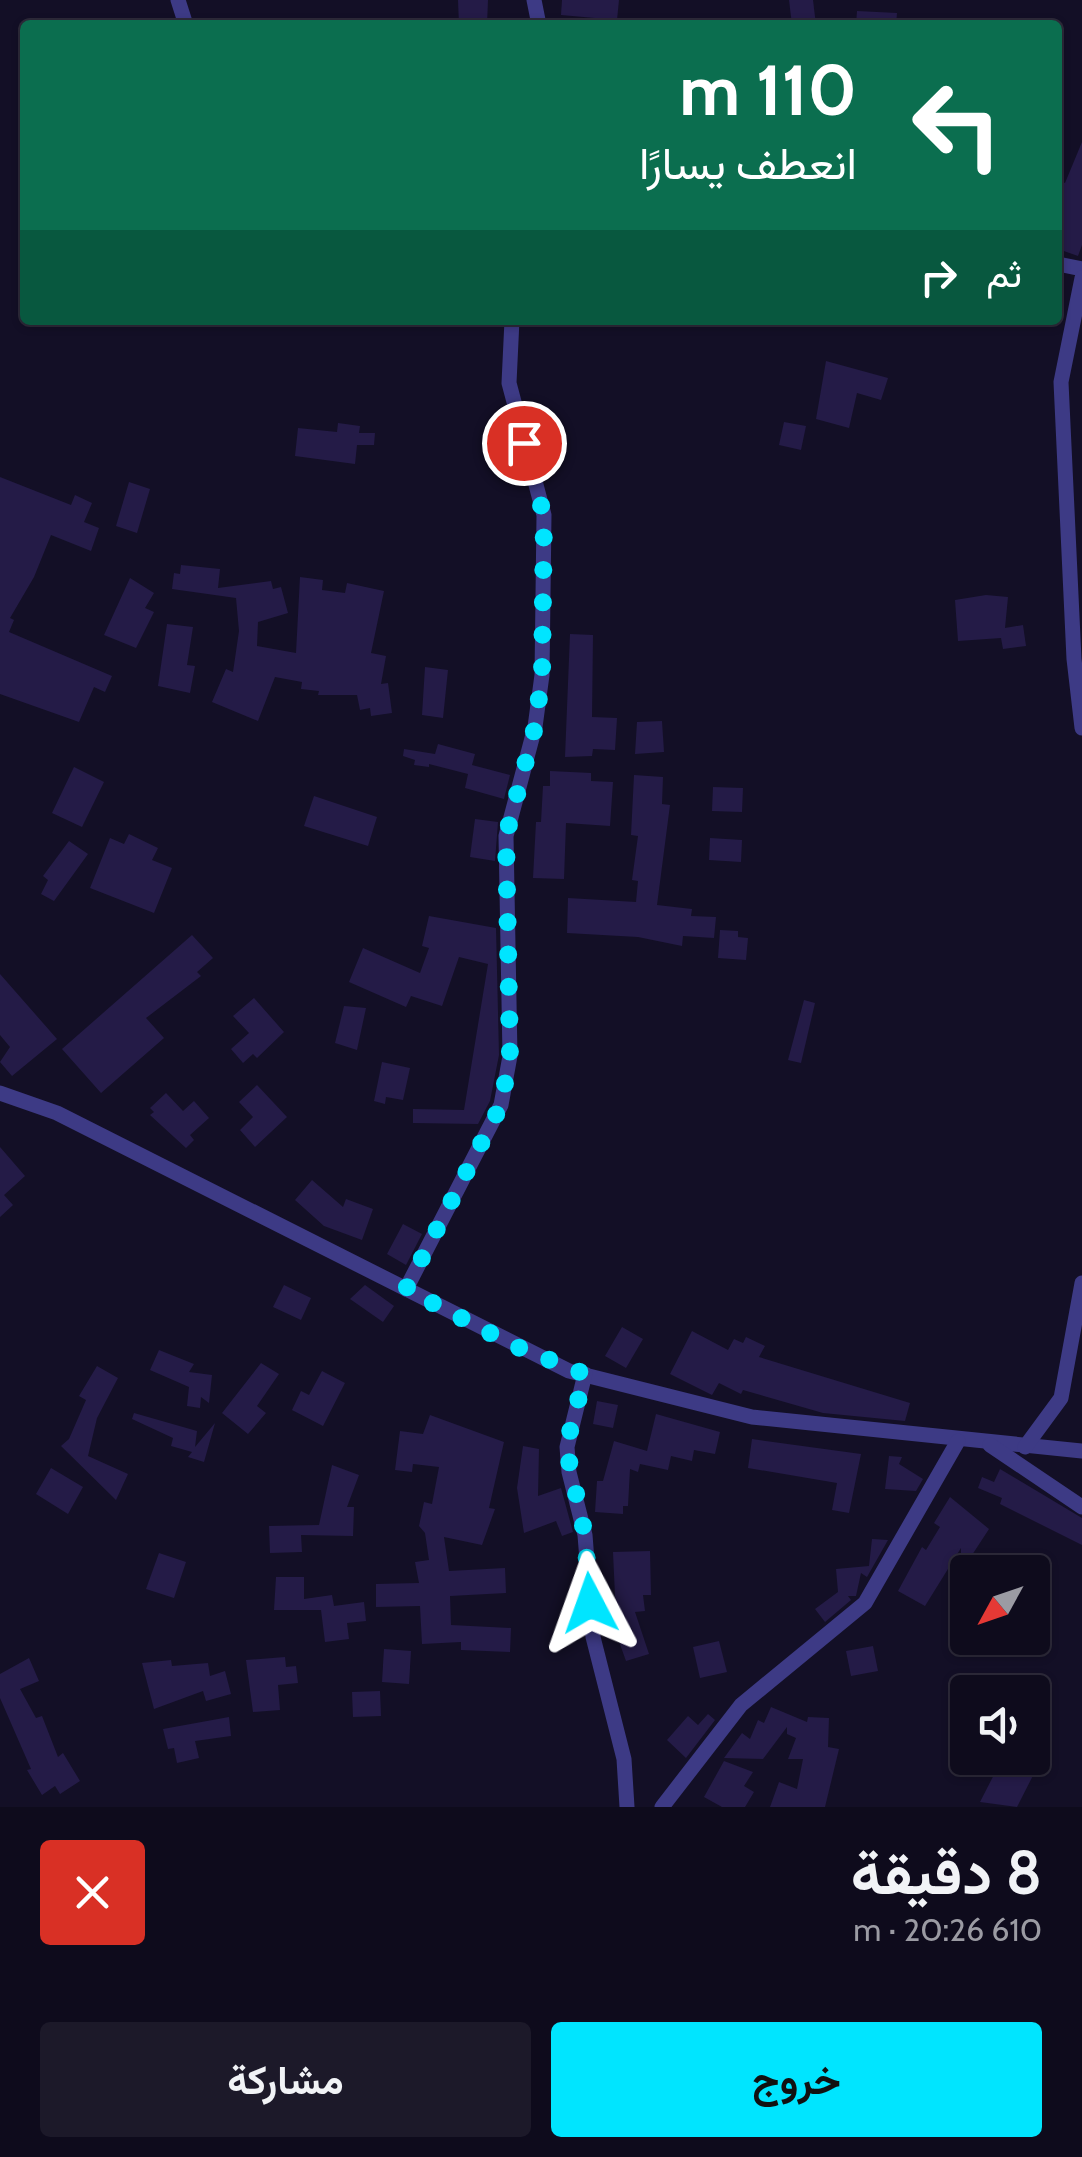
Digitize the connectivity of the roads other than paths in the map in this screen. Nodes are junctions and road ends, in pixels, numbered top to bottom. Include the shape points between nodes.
1 (1082, 278) edge
2 (512, 325) edge
3 (1082, 728) edge
4 (0, 1093) edge
5 (1082, 1283) edge
6 (406, 1289) junction
7 (585, 1374) junction
8 (958, 1441) junction
9 (988, 1444) junction
10 (1025, 1447) junction
11 (1082, 1451) edge
12 (1082, 1507) edge
13 (627, 1807) edge
14 (662, 1807) edge

1 - 3 street via 1061,382
2 - 6 street via 509,383 544,516 542,676 506,836 510,1056 501,1105
4 - 6 street via 57,1113
5 - 10 street via 1062,1398
6 - 7 street
7 - 8 street via 752,1417
7 - 13 street via 566,1447 585,1535 593,1637 621,1745
8 - 9 street
8 - 14 street via 865,1602 741,1705
9 - 10 street
9 - 12 street
10 - 11 street

